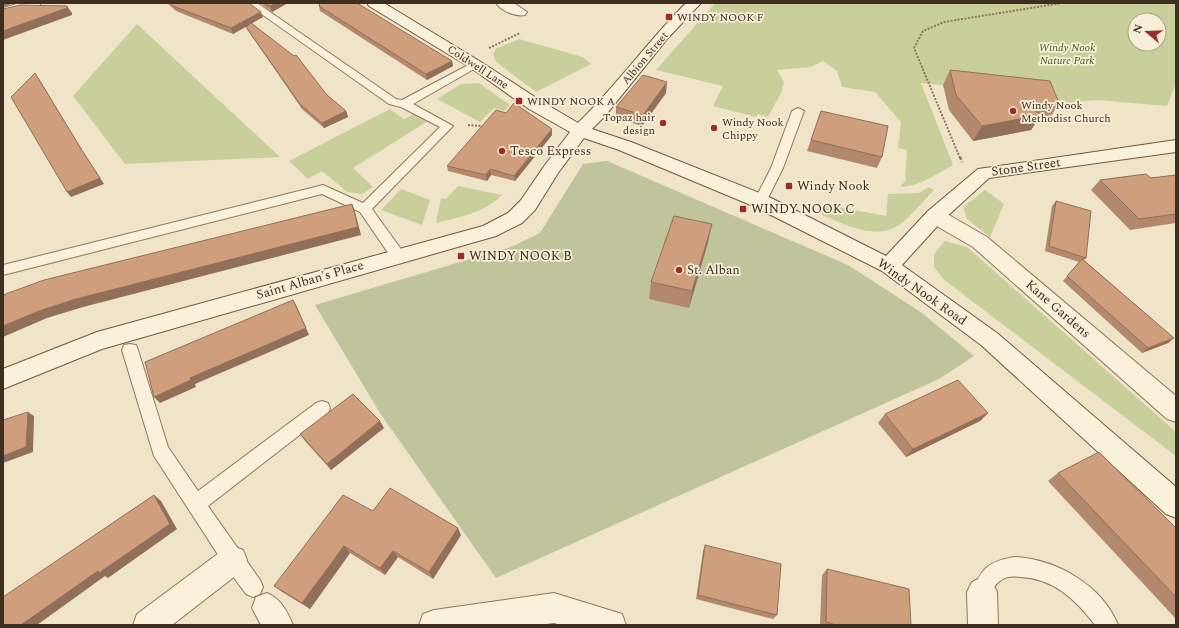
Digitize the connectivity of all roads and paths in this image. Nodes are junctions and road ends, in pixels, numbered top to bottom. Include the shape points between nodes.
1 (34, 3) edge
2 (251, 3) edge
3 (374, 3) edge
4 (503, 3) edge
5 (694, 3) edge
6 (1062, 3) edge
7 (520, 12) joint
8 (3, 13) edge
9 (472, 62) junction
10 (404, 104) junction
11 (798, 111) dead end
12 (580, 131) junction
13 (1176, 146) edge
14 (965, 167) dead end
15 (760, 201) junction
16 (365, 209) junction
17 (935, 216) junction
18 (398, 256) junction
19 (889, 266) junction
20 (4, 268) edge
21 (130, 350) dead end
22 (3, 379) edge
23 (322, 408) dead end
24 (1176, 411) edge
25 (196, 504) junction
26 (1176, 505) edge
27 (233, 560) junction
28 (982, 592) joint
29 (266, 607) edge
30 (148, 625) edge
31 (434, 625) edge
32 (611, 625) edge
33 (983, 625) edge
34 (1108, 625) edge

1 - 8 street
2 - 10 lane via 393,102
3 - 9 street, Coldwell Lane
4 - 7 street
5 - 12 street, Albion Street
6 - 14 path via 944,22 923,32 914,48 930,83 939,112
7 - 9 path via 531,27
9 - 10 lane
9 - 12 street, Coldwell Lane via 535,105
10 - 16 lane via 447,126
11 - 15 lane via 777,168
12 - 15 street, Windy Nook Road via 625,146
12 - 18 street, Saint Alban's Place via 528,205 515,218 489,231
13 - 17 street, Stone Street via 984,173
15 - 19 street, Windy Nook Road
16 - 18 lane
16 - 20 lane via 323,189
17 - 19 street, Stone Street
17 - 24 street, Kane Gardens via 980,242
18 - 22 street, Saint Alban's Place via 97,341
19 - 26 street, Windy Nook Road via 989,340
21 - 25 lane via 160,450
23 - 25 lane
25 - 27 lane
27 - 29 lane
27 - 30 street
28 - 33 street
28 - 34 lane via 992,574 1006,567 1030,567 1055,576 1082,594
31 - 32 street via 554,608

